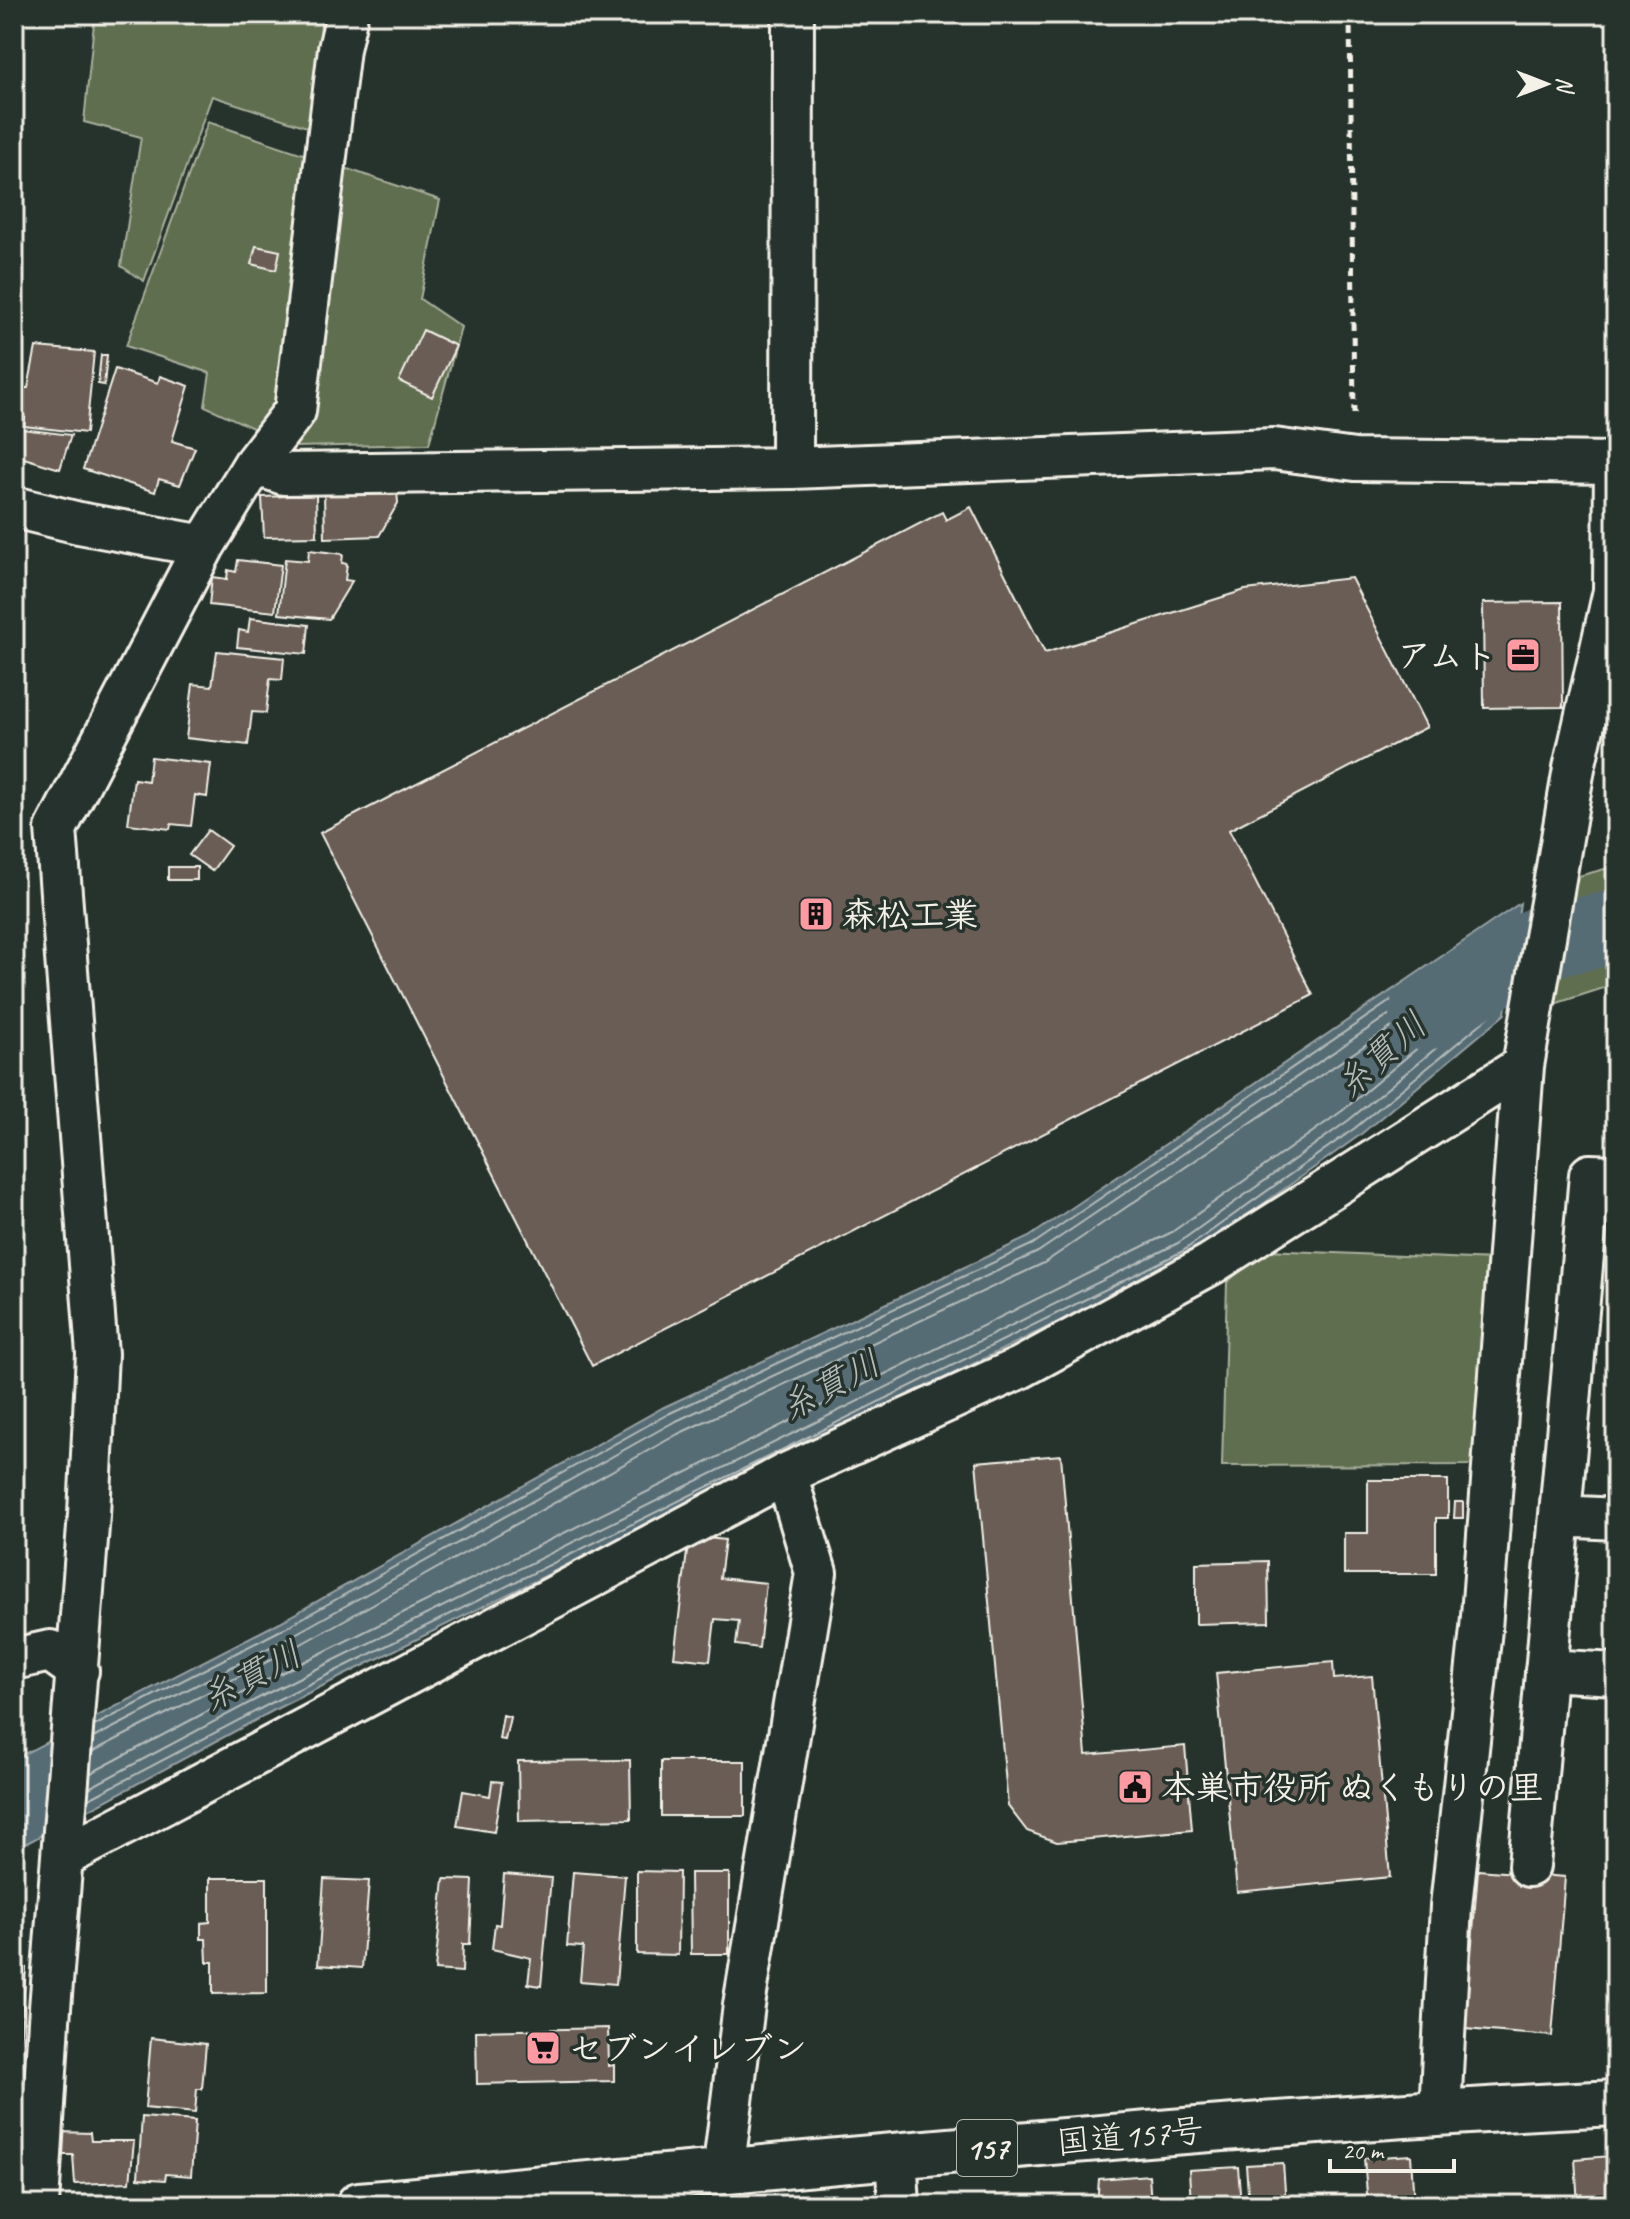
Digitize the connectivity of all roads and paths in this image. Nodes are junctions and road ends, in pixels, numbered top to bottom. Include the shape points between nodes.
1 (347, 14) edge
2 (793, 14) edge
3 (1350, 14) edge
4 (1355, 460) junction
5 (1616, 463) edge
6 (254, 464) junction
7 (792, 468) junction
8 (14, 507) edge
9 (204, 546) junction
10 (1523, 1066) junction
11 (1616, 1176) edge
12 (786, 1474) junction
13 (1560, 1516) junction
14 (1616, 1519) edge
15 (14, 1659) edge
16 (1546, 1670) junction
17 (1616, 1674) edge
18 (77, 1684) junction
19 (65, 1844) junction
20 (1529, 1866) dead end
21 (1616, 2103) edge
22 (1440, 2111) junction
23 (896, 2155) junction
24 (723, 2173) junction
25 (38, 2205) edge
26 (359, 2205) edge
27 (899, 2205) edge

1 - 6 street via 295,411
2 - 7 street
3 - 4 path
4 - 5 street
4 - 7 street via 1274,449
5 - 10 street via 1614,591 1574,768
6 - 7 street via 284,474
6 - 9 street
8 - 9 street
9 - 18 street via 56,829 97,1354
10 - 12 street via 1211,1264 1020,1368
10 - 22 street via 1481,1629 1451,1906
11 - 13 street via 1590,1175
12 - 19 street
12 - 24 street via 816,1573 744,2005
13 - 14 street
13 - 16 street
15 - 18 street via 50,1651
16 - 17 street
16 - 20 street
18 - 19 street
19 - 25 street
21 - 22 highway, 国道157号 / 157
22 - 23 highway, 国道157号 / 157
23 - 24 highway, 国道157号 / 157
23 - 27 street
24 - 26 highway, 国道157号 / 157

